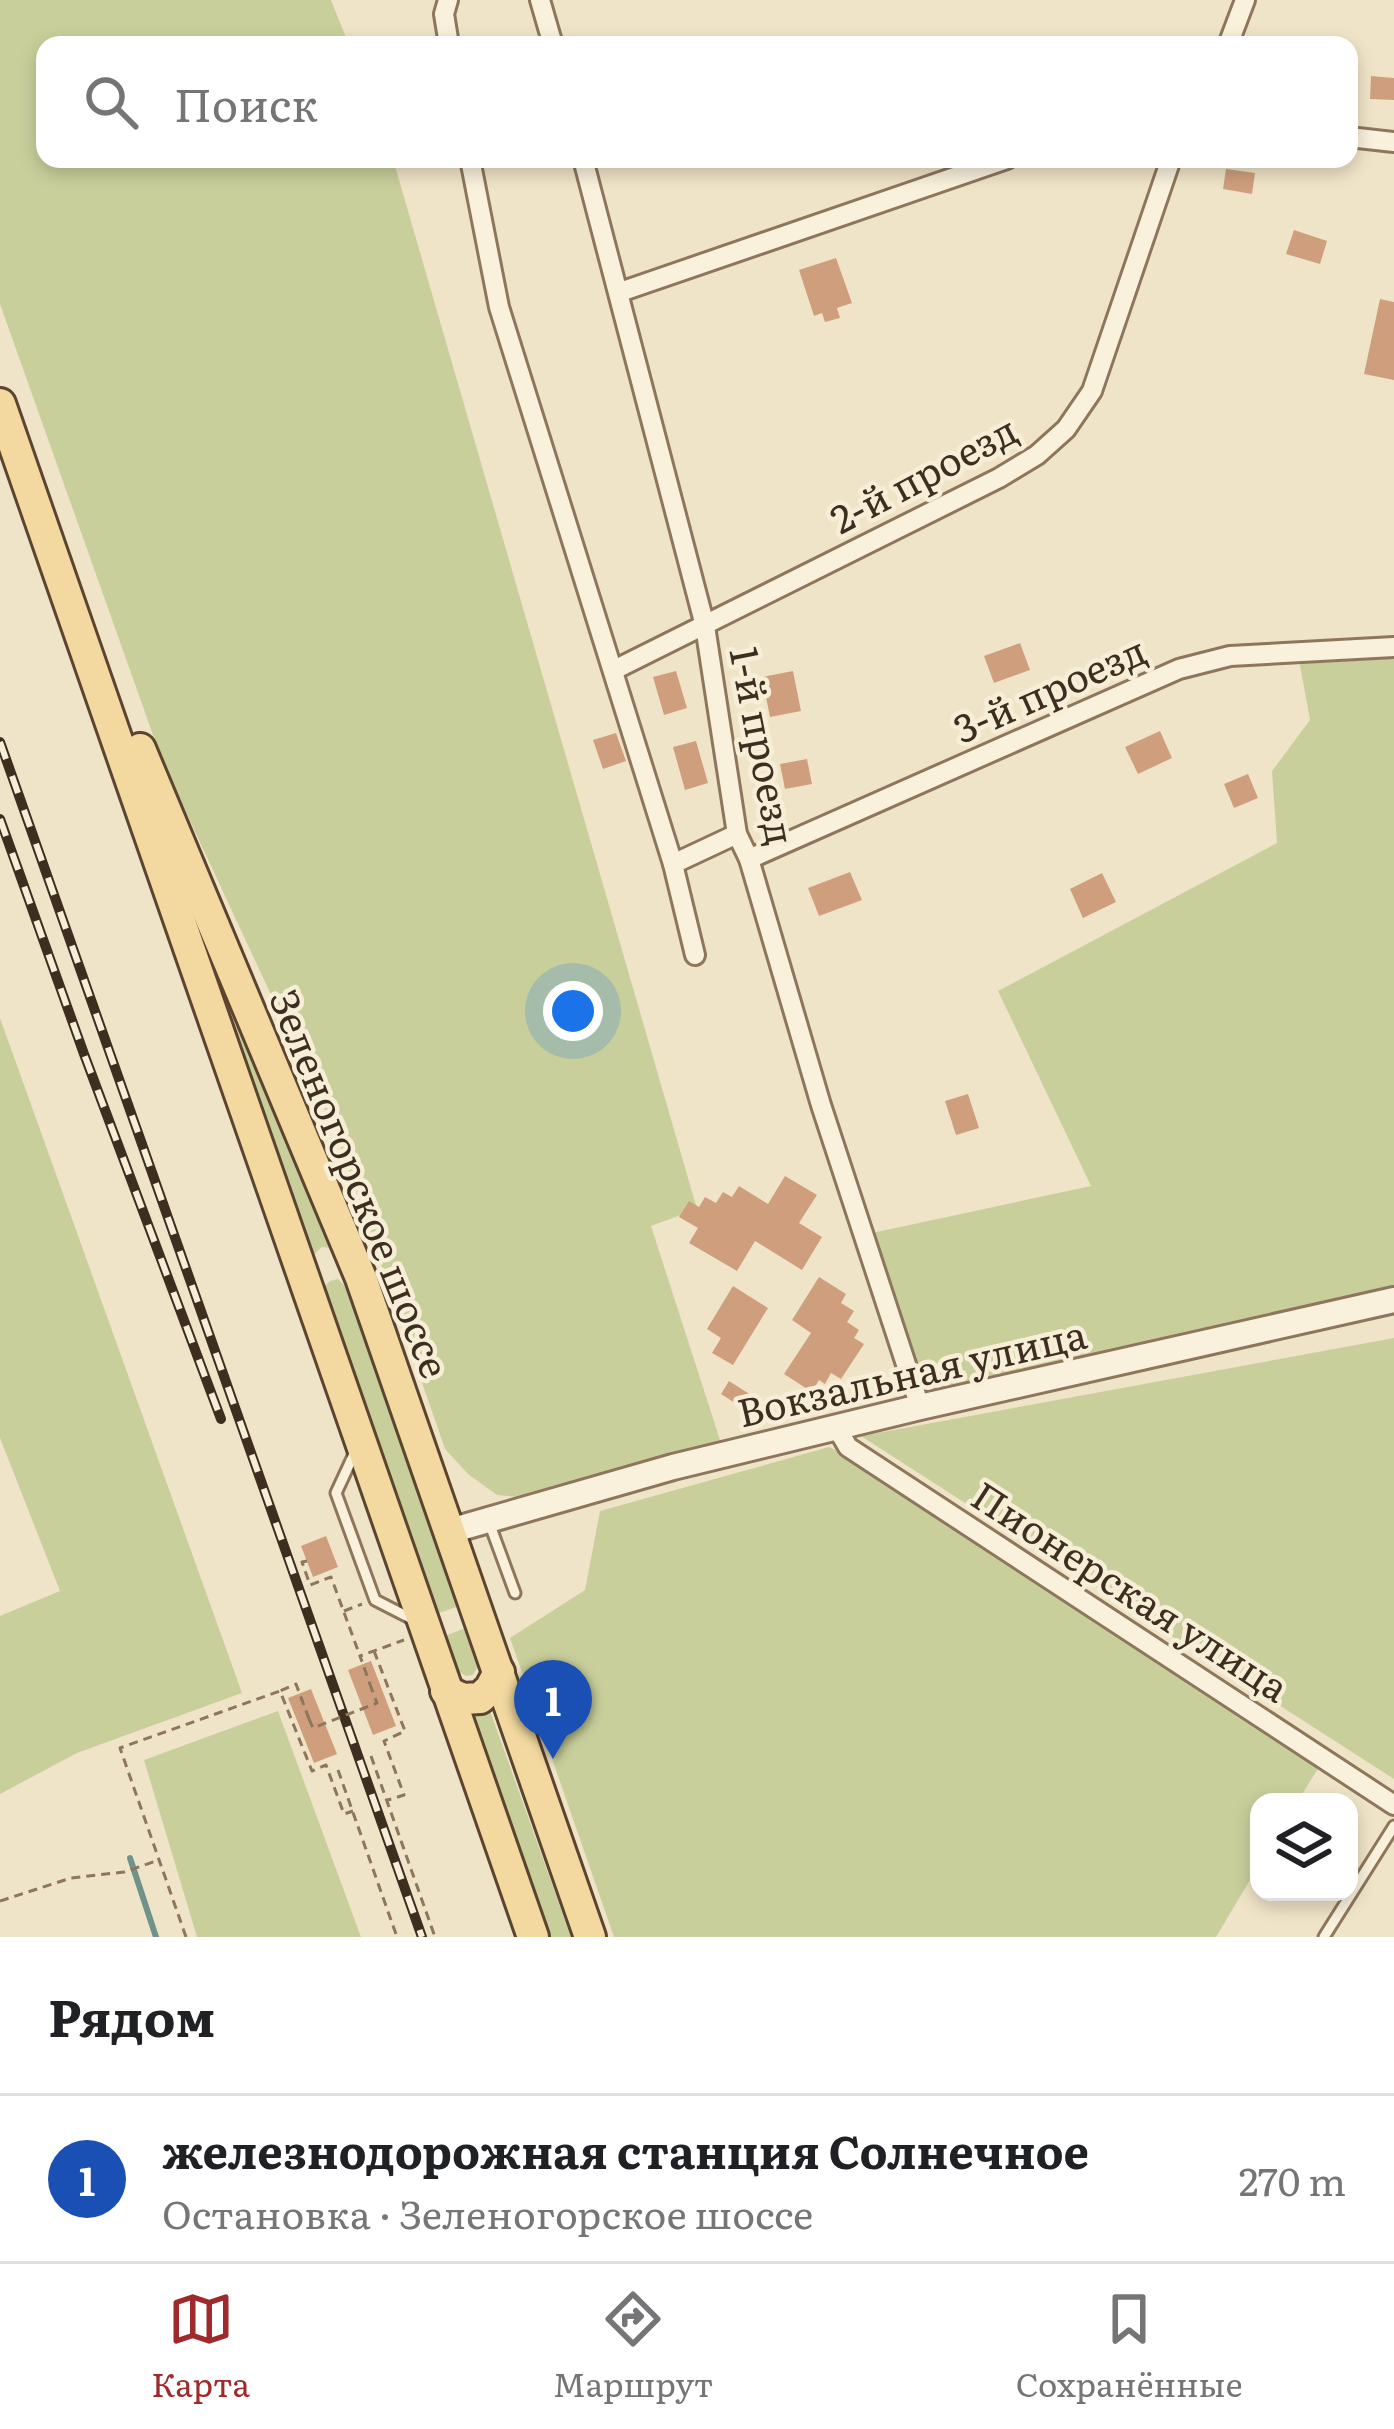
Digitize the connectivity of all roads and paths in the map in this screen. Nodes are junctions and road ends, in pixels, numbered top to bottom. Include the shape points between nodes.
1 (448, 0) edge
2 (540, 0) edge
3 (1245, 0) edge
4 (448, 36) edge
5 (550, 36) edge
6 (1231, 36) edge
7 (1358, 138) edge
8 (1394, 142) edge
9 (472, 168) edge
10 (586, 168) edge
11 (981, 168) edge
12 (1168, 168) edge
13 (620, 292) junction
14 (0, 404) edge
15 (24, 472) junction
16 (705, 626) junction
17 (1394, 647) edge
18 (614, 670) junction
19 (737, 834) junction
20 (749, 859) junction
21 (673, 864) junction
22 (695, 956) dead end
23 (361, 1278) junction
24 (311, 1298) junction
25 (1394, 1300) edge
26 (920, 1407) junction
27 (837, 1428) junction
28 (360, 1442) junction
29 (489, 1522) junction
30 (450, 1531) junction
31 (307, 1561) dead end
32 (515, 1593) dead end
33 (375, 1600) junction
34 (344, 1611) junction
35 (424, 1629) junction
36 (374, 1652) junction
37 (360, 1656) junction
38 (499, 1672) junction
39 (280, 1691) junction
40 (446, 1691) junction
41 (371, 1756) dead end
42 (338, 1770) dead end
43 (387, 1801) junction
44 (1394, 1805) edge
45 (353, 1811) junction
46 (1394, 1826) edge
47 (161, 1859) junction
48 (0, 1901) edge
49 (186, 1937) edge
50 (397, 1937) edge
51 (435, 1937) edge
52 (533, 1937) edge
53 (590, 1937) edge
54 (1324, 1937) edge

1 - 4 street
2 - 5 street
3 - 6 street
7 - 8 street
9 - 18 street via 499,307
10 - 13 street, 1-й проезд
11 - 13 street
12 - 16 street, 2-й проезд via 1091,391 1066,429 999,478
13 - 16 street, 1-й проезд
14 - 15 main road, Зеленогорское шоссе
15 - 23 main road, Зеленогорское шоссе
15 - 24 main road, Зеленогорское шоссе
16 - 18 street, 2-й проезд
16 - 19 street, 1-й проезд
17 - 20 street, 3-й проезд via 1230,656 1179,669
18 - 21 street
19 - 20 street, 1-й проезд
19 - 21 street
20 - 26 street, 1-й проезд
21 - 22 street
23 - 24 main road via 327,1265
23 - 30 main road, Зеленогорское шоссе
24 - 28 main road, Зеленогорское шоссе
25 - 26 street, Вокзальная улица
26 - 27 street, Вокзальная улица
27 - 29 street, Вокзальная улица
27 - 44 street, Пионерская улица via 848,1447
28 - 33 lane via 336,1493
28 - 35 main road, Зеленогорское шоссе
29 - 30 street, Вокзальная улица
29 - 32 lane
30 - 38 main road, Зеленогорское шоссе
31 - 34 path via 310,1585 332,1577
33 - 34 path
33 - 35 lane
34 - 37 path
35 - 36 path
35 - 40 main road, Зеленогорское шоссе
36 - 37 path
36 - 43 path via 405,1732 384,1741 404,1795
37 - 39 path, bridge via 377,1703 313,1728 296,1684
38 - 40 main road via 480,1698
38 - 53 main road, Зеленогорское шоссе
39 - 45 path via 312,1771 326,1765 344,1814
39 - 47 path via 120,1748
40 - 52 main road, Зеленогорское шоссе
41 - 43 path
42 - 45 path
43 - 51 path
45 - 50 path
46 - 54 lane
47 - 48 path
47 - 49 path

